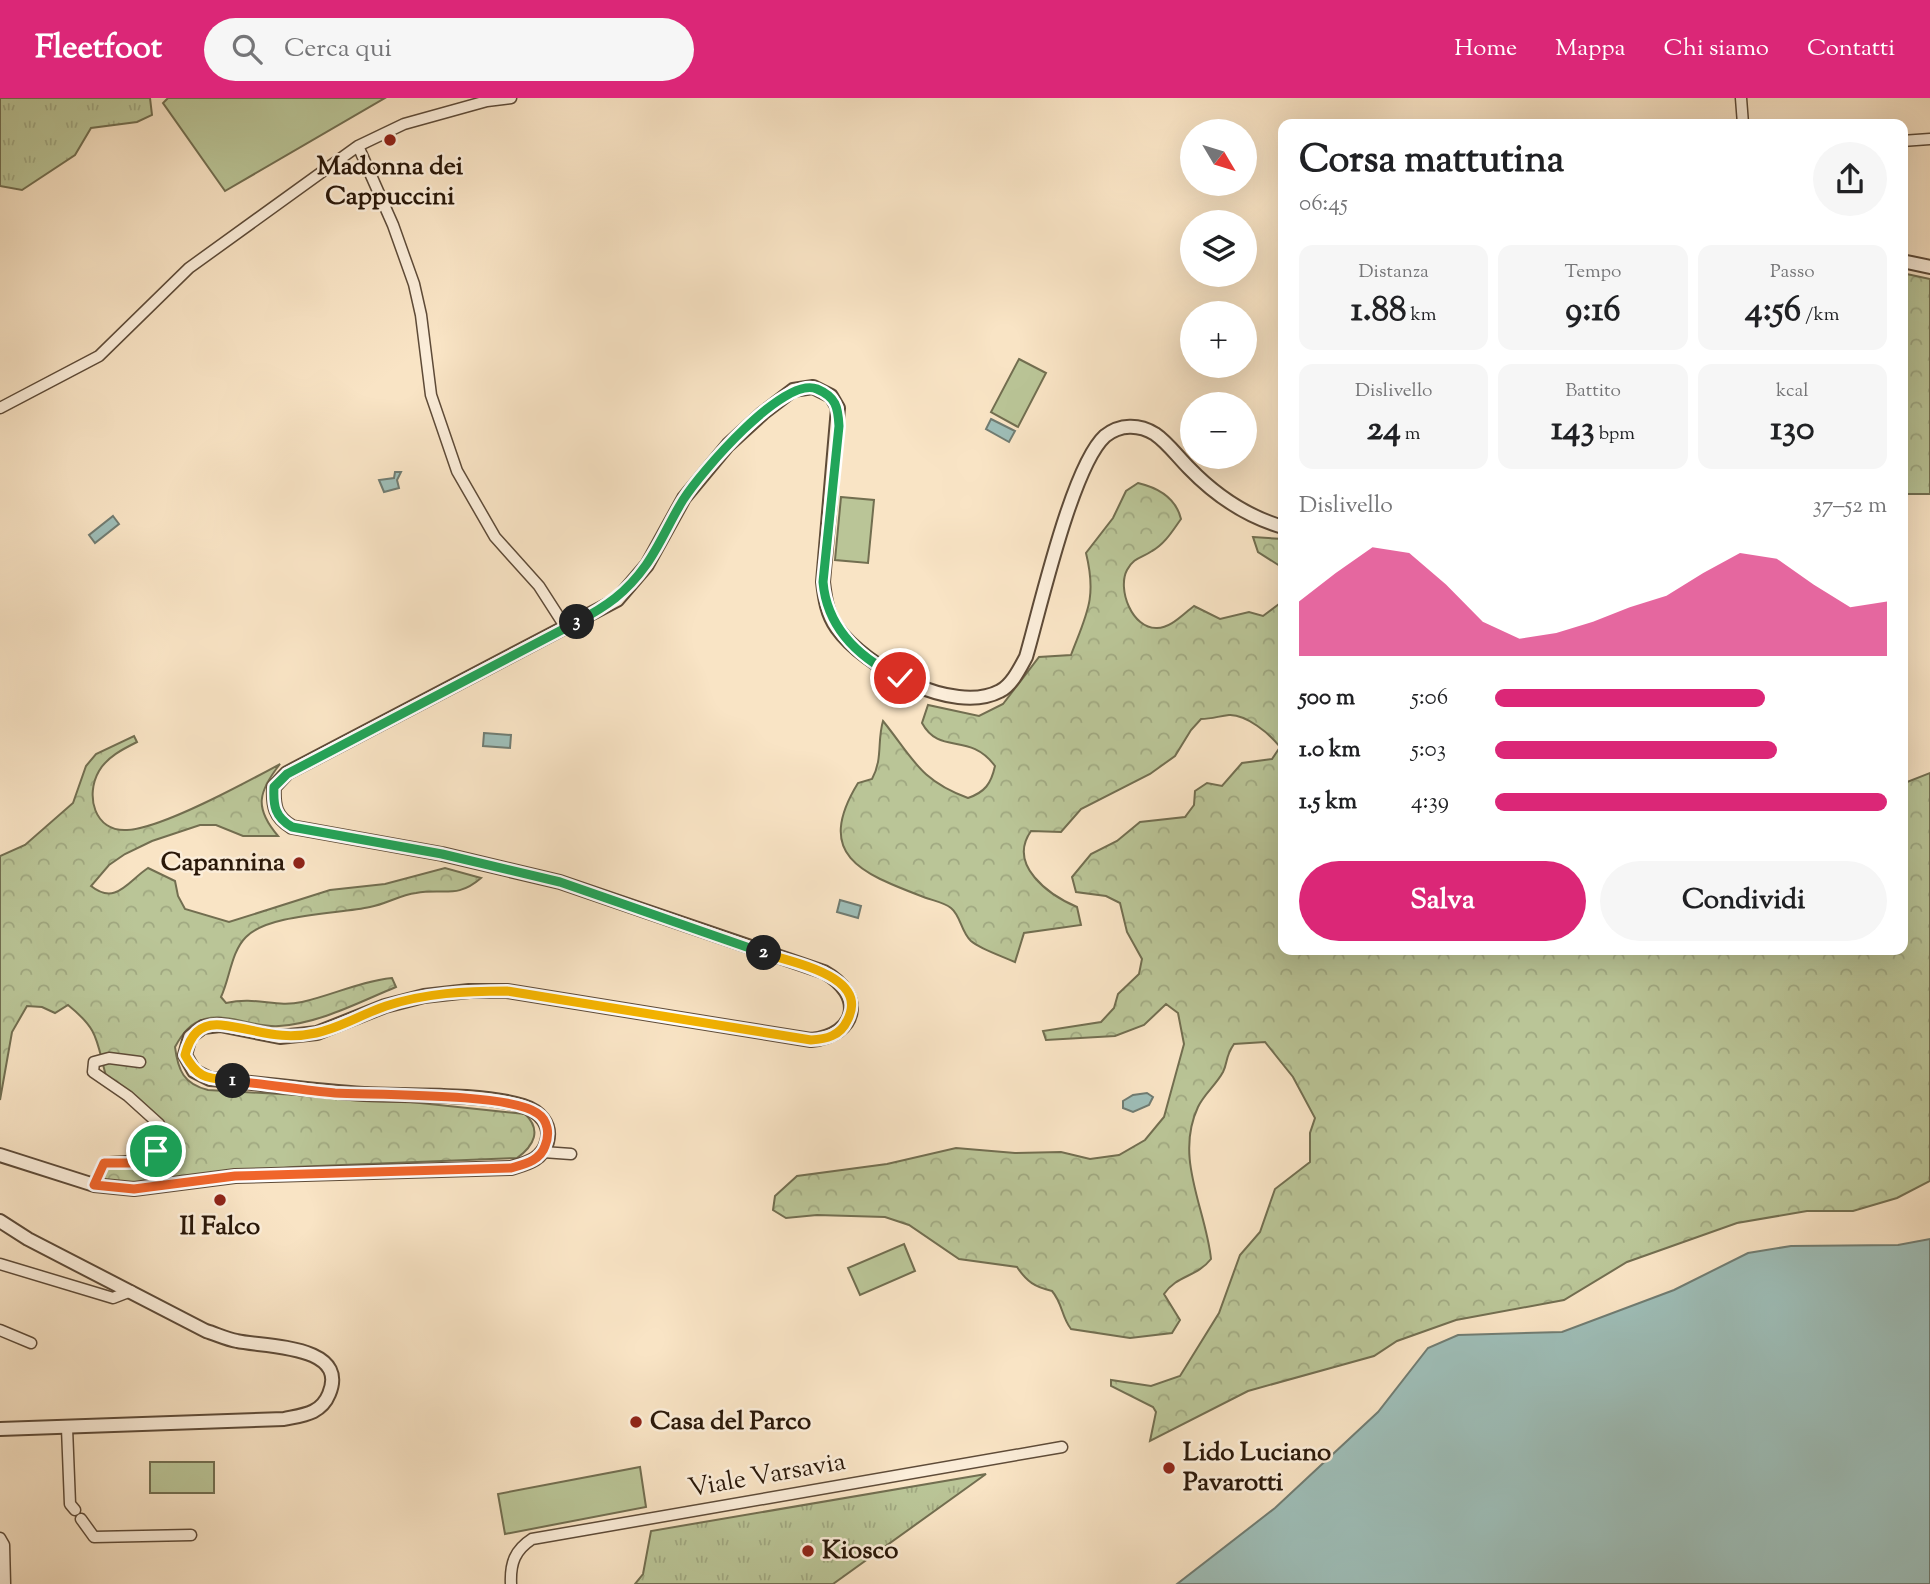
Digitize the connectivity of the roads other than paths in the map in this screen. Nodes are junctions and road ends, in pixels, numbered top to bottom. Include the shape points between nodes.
1 (511, 98) edge
2 (1741, 98) edge
3 (1742, 119) edge
4 (1930, 139) edge
5 (1908, 141) edge
6 (358, 146) junction
7 (1908, 262) edge
8 (1930, 267) edge
9 (0, 408) edge
10 (1278, 525) edge
11 (566, 628) junction
12 (140, 1062) dead end
13 (543, 1152) junction
14 (572, 1154) dead end
15 (0, 1155) edge
16 (94, 1185) junction
17 (0, 1221) edge
18 (0, 1264) edge
19 (131, 1291) junction
20 (0, 1330) edge
21 (31, 1343) dead end
22 (66, 1427) junction
23 (0, 1429) edge
24 (1062, 1447) dead end
25 (191, 1535) dead end
26 (0, 1538) edge
27 (5, 1584) edge
28 (511, 1584) edge

1 - 6 street via 404,124
2 - 3 street
4 - 5 street
6 - 9 street via 190,268 99,356
6 - 11 street via 414,284 431,395 457,471 495,537 539,586
7 - 8 street
10 - 11 street via 1223,500 1157,435 1140,427 1120,427 1091,454 1073,494 1026,657 1016,675 1000,691 971,697 946,695 883,669 855,649 836,627 825,604 823,582 839,426 838,408 831,396 813,387 793,390 728,445 684,498 647,565 617,600
11 - 13 street via 287,774 274,787 273,807 292,827 442,854 560,882 824,972 839,980 850,998 852,1012 844,1028 828,1038 811,1040 507,991 469,991 385,1006 317,1033 280,1037 220,1025 203,1027 190,1037 185,1055 194,1072 210,1079 523,1106 539,1114 547,1125
12 - 16 street via 109,1058 94,1062 93,1072 159,1124 160,1142 156,1151 136,1163 104,1163
13 - 14 street
13 - 16 street via 531,1162 511,1168 235,1176 134,1189
15 - 16 street
17 - 19 street
18 - 19 street via 113,1298
19 - 22 street via 206,1331 234,1341 302,1349 320,1359 330,1372 332,1386 325,1403 310,1414 284,1419
20 - 21 street
22 - 23 street
22 - 25 street via 70,1504 94,1537
24 - 28 street, Viale Varsavia via 532,1539 512,1559
26 - 27 street

